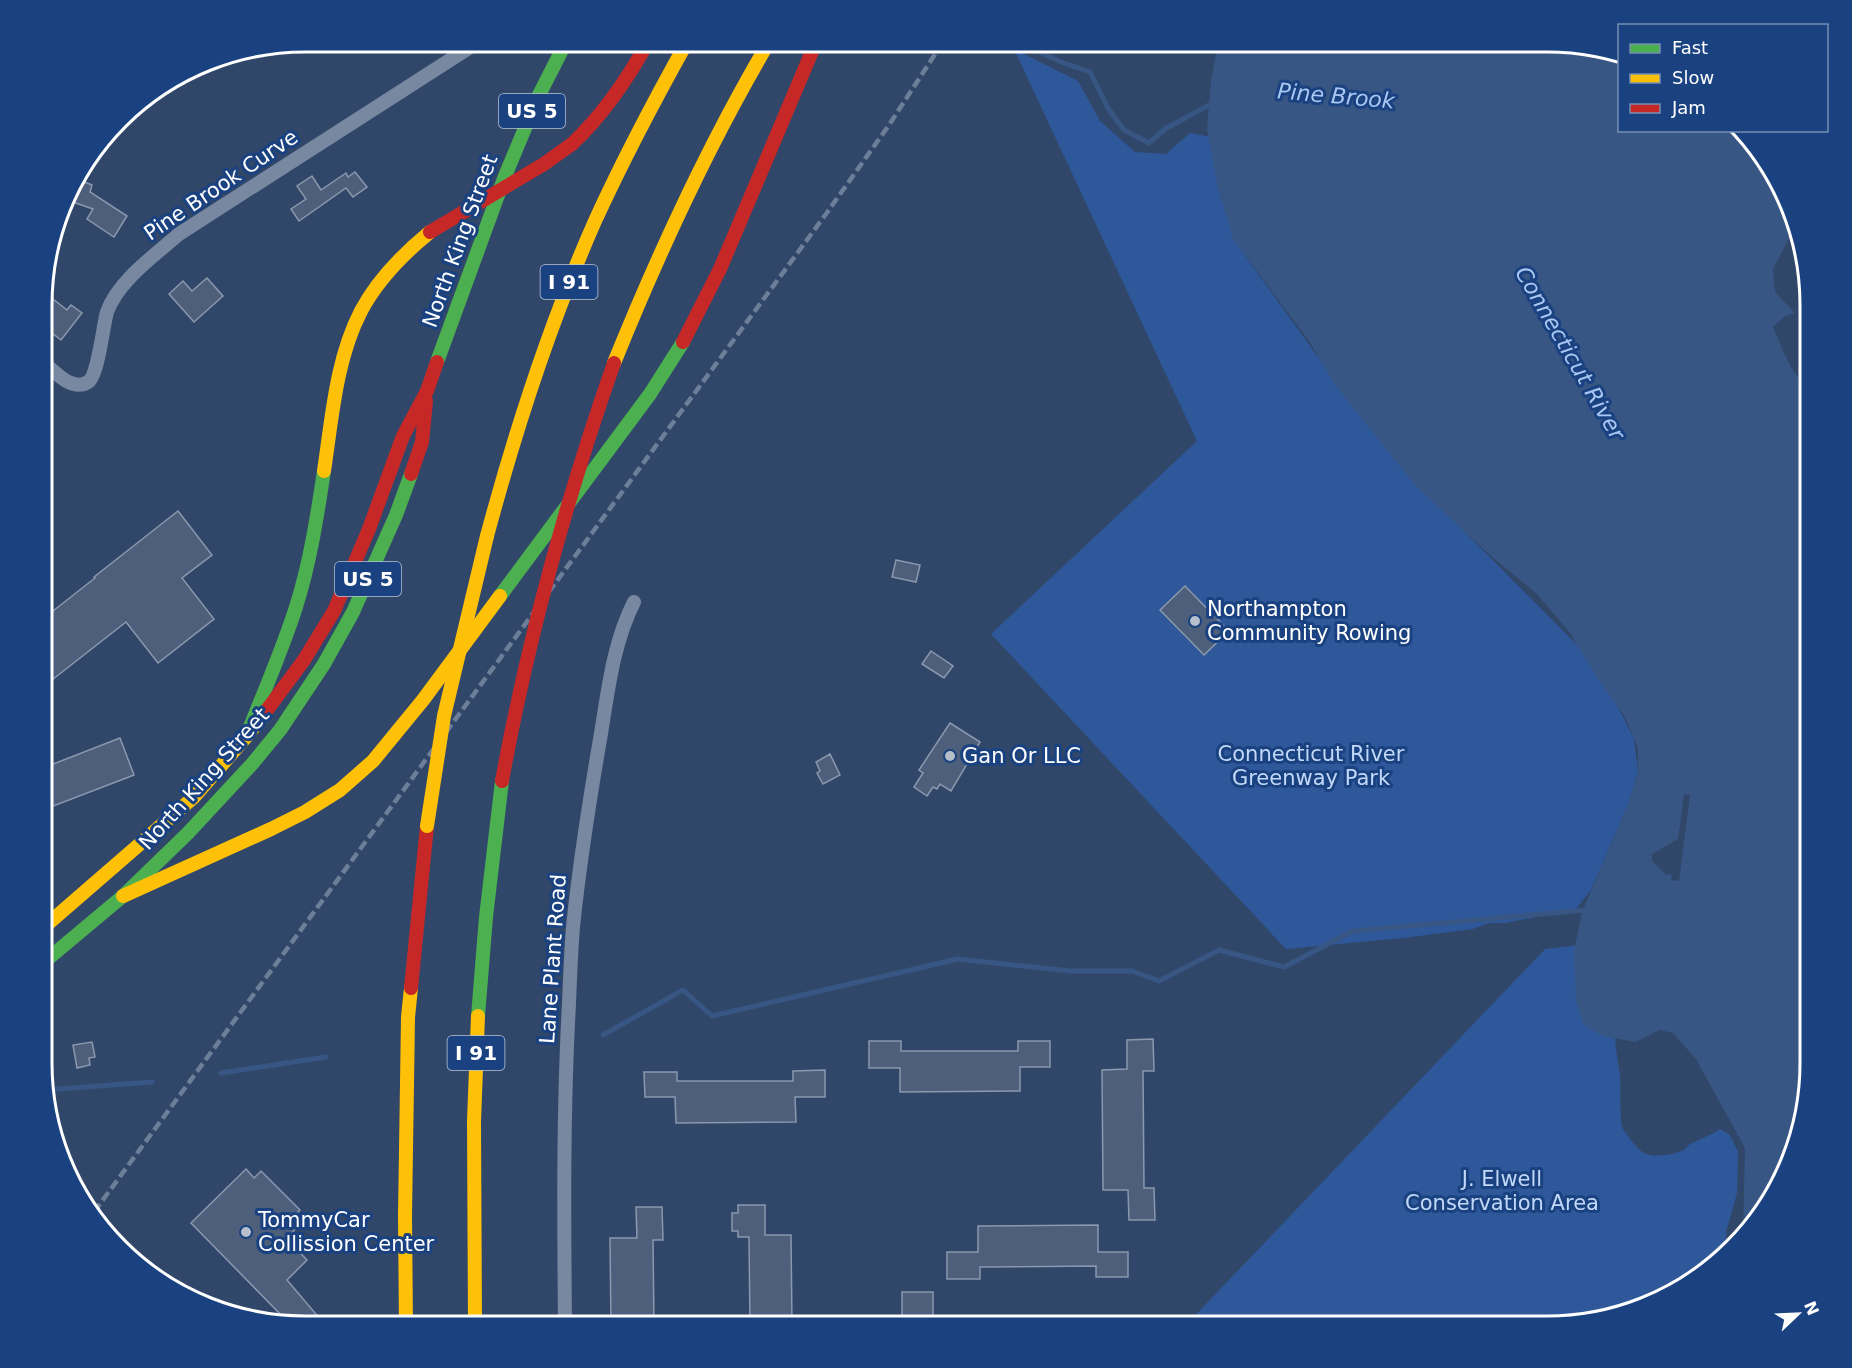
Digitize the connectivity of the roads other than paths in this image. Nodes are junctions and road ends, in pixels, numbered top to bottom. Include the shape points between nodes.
1 (461, 52) edge
2 (561, 52) edge
3 (642, 52) edge
4 (682, 52) edge
5 (763, 52) edge
6 (812, 52) edge
7 (52, 369) edge
8 (427, 391) junction
9 (634, 602) dead end
10 (246, 737) junction
11 (123, 896) junction
12 (52, 920) edge
13 (52, 955) edge
14 (406, 1316) edge
15 (475, 1316) edge
16 (565, 1316) edge

1 - 7 street, Pine Brook Curve via 179,234 139,269 109,308 97,364 88,382 70,383
2 - 8 main road, North King Street / US 5 via 505,176
3 - 10 main road, bridge via 614,99 572,144 430,232 379,282 360,312 339,377 307,567 288,630
4 - 14 main road, I 91, bridge via 622,164 572,274 530,388 486,536 443,719 427,826 408,1017
5 - 15 main road, I 91, bridge via 727,115 652,269 614,363 575,478 537,610 502,781 484,941 474,1112
6 - 11 main road via 710,291 684,340 650,394 423,700 373,761 340,790 271,829
8 - 10 main road, North King Street / US 5 via 403,436 333,611 304,660
8 - 11 main road, North King Street / US 5 via 422,442 396,515 353,612 324,664 252,764
9 - 16 street, Lane Plant Road via 620,636 609,688 573,928 565,1081
10 - 12 main road, North King Street / US 5 via 194,797
11 - 13 main road, North King Street / US 5

